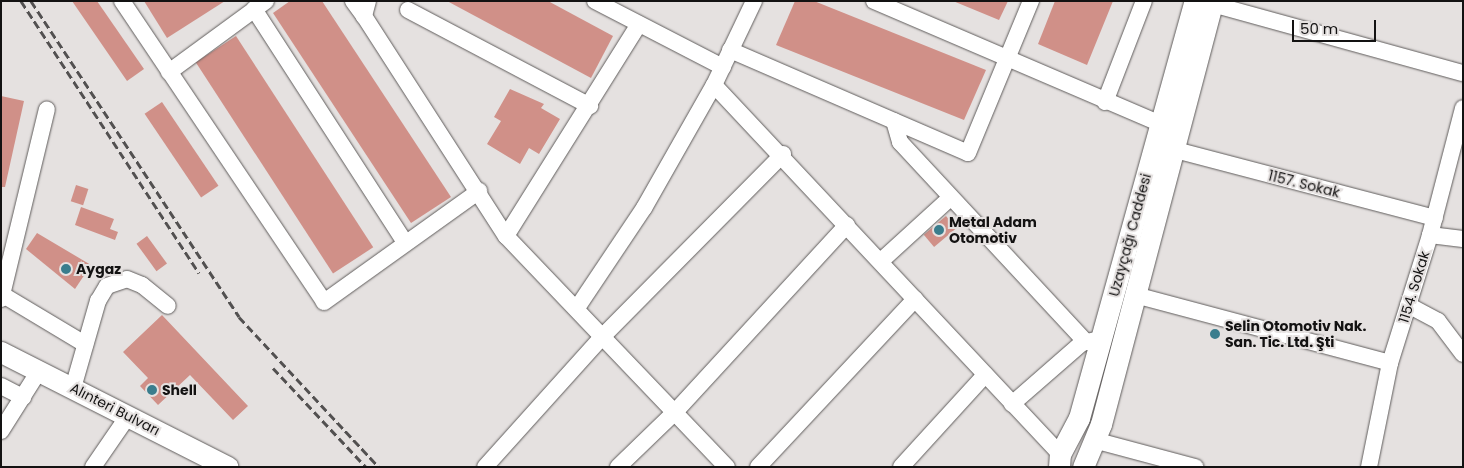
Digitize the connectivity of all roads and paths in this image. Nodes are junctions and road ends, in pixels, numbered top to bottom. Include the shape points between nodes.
1 (122, 1) edge
2 (352, 1) edge
3 (595, 1) edge
4 (754, 1) edge
5 (874, 1) edge
6 (1031, 1) edge
7 (1144, 1) edge
8 (1207, 2) edge
9 (260, 5) edge
10 (366, 9) edge
11 (408, 10) dead end
12 (639, 24) junction
13 (730, 50) junction
14 (1007, 60) junction
15 (723, 67) junction
16 (169, 72) junction
17 (1463, 73) edge
18 (714, 85) junction
19 (1105, 102) junction
20 (590, 106) junction
21 (1463, 108) edge
22 (47, 109) dead end
23 (894, 121) junction
24 (1167, 138) junction
25 (782, 154) junction
26 (479, 191) junction
27 (950, 198) junction
28 (1435, 218) junction
29 (847, 225) junction
30 (1430, 235) junction
31 (506, 236) junction
32 (1463, 239) edge
33 (405, 242) junction
34 (881, 261) junction
35 (1135, 295) junction
36 (2, 297) edge
37 (915, 299) junction
38 (1408, 305) junction
39 (168, 306) dead end
40 (577, 308) junction
41 (603, 336) junction
42 (1093, 341) junction
43 (86, 344) junction
44 (1, 352) edge
45 (1463, 354) edge
46 (1390, 363) junction
47 (39, 371) junction
48 (985, 375) junction
49 (1, 386) edge
50 (73, 388) junction
51 (24, 397) junction
52 (1012, 404) junction
53 (675, 412) junction
54 (128, 416) junction
55 (1, 431) edge
56 (1090, 458) edge
57 (1055, 463) edge
58 (93, 467) edge
59 (228, 467) edge
60 (485, 467) edge
61 (618, 467) edge
62 (727, 467) edge
63 (758, 467) edge
64 (902, 467) edge
65 (1195, 467) edge
66 (1369, 467) edge

1 - 16 street
2 - 10 street
3 - 12 street
4 - 13 street
5 - 14 street, 1157. Sokak
6 - 14 street
7 - 19 street
8 - 17 street
8 - 24 main road, Uzayçağı Caddesi
9 - 16 street
9 - 33 street
10 - 26 street
11 - 20 street
12 - 15 street
12 - 20 street
13 - 15 street
13 - 23 street
14 - 19 street, 1157. Sokak
14 - 23 street via 968,153
15 - 18 street
16 - 33 street via 324,302
18 - 25 street
18 - 40 street via 644,208
19 - 24 street, 1157. Sokak
20 - 31 street
21 - 28 street, 1154. Sokak
22 - 36 street
23 - 27 street via 898,139
24 - 28 street, 1157. Sokak
24 - 35 main road, Uzayçağı Caddesi
24 - 42 main road, Uzayçağı Caddesi
25 - 29 street
25 - 41 street
26 - 31 street
26 - 33 street
27 - 34 street
27 - 42 street
28 - 30 street, 1154. Sokak
29 - 34 street
29 - 53 street
30 - 32 street
30 - 38 street, 1154. Sokak
31 - 40 street
34 - 37 street
35 - 46 street
35 - 56 main road, Uzayçağı Caddesi
36 - 43 street
37 - 48 street
37 - 63 street
38 - 45 street via 1438,321
38 - 46 street, 1154. Sokak
39 - 43 street via 142,284 127,279 112,282 100,295
40 - 41 street
41 - 53 street
41 - 60 street via 491,454
42 - 52 street
42 - 57 main road, Uzayçağı Caddesi via 1079,418
43 - 50 street
44 - 47 main road, Alınteri Bulvarı
46 - 66 street, 1154. Sokak
47 - 50 main road, Alınteri Bulvarı
47 - 51 street
48 - 52 street
48 - 64 street
49 - 51 street
50 - 54 main road, Alınteri Bulvarı
51 - 55 street
52 - 57 street
53 - 61 street
53 - 62 street
54 - 58 street
54 - 59 main road, Alınteri Bulvarı
56 - 65 street

